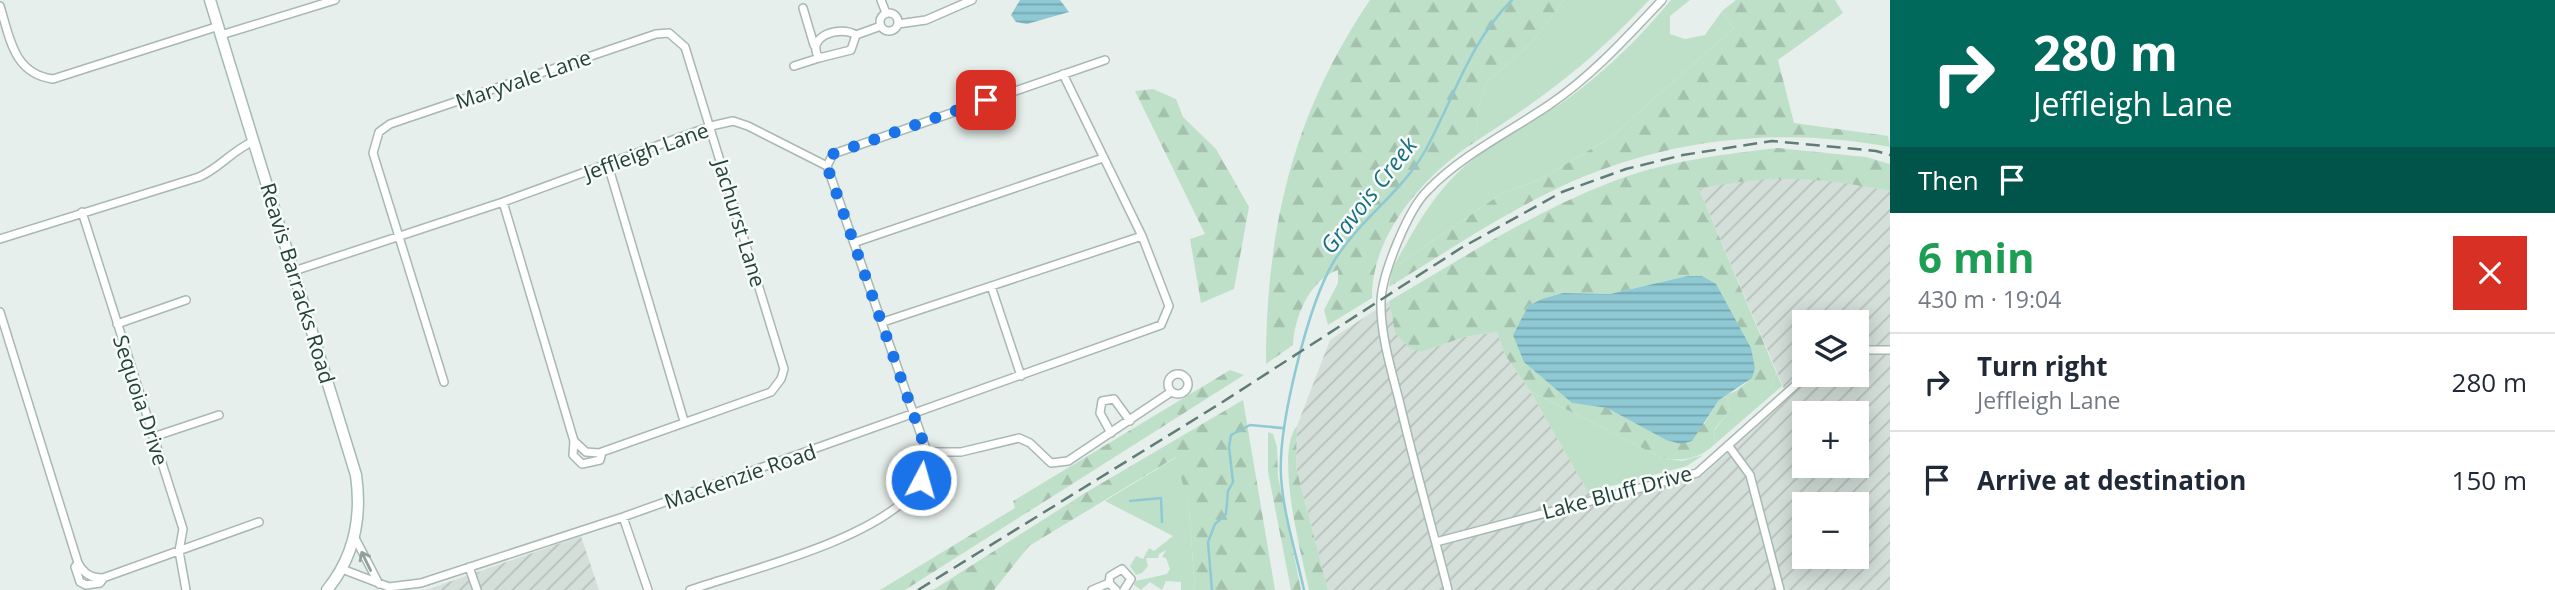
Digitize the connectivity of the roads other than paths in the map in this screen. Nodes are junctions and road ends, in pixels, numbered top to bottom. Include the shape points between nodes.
1 (210, 0) edge
2 (335, 0) edge
3 (881, 0) edge
4 (972, 0) edge
5 (1662, 0) edge
6 (0, 6) edge
7 (803, 8) dead end
8 (886, 13) junction
9 (898, 24) junction
10 (881, 26) junction
11 (220, 31) junction
12 (669, 33) joint
13 (856, 34) junction
14 (814, 45) junction
15 (819, 58) junction
16 (1105, 60) dead end
17 (794, 66) dead end
18 (1063, 74) junction
19 (711, 126) junction
20 (254, 141) junction
21 (1103, 158) junction
22 (608, 165) junction
23 (827, 166) junction
24 (503, 202) junction
25 (82, 212) junction
26 (1142, 236) junction
27 (400, 237) junction
28 (0, 239) edge
29 (856, 242) junction
30 (294, 271) junction
31 (991, 286) junction
32 (186, 300) dead end
33 (0, 312) edge
34 (883, 322) junction
35 (117, 324) junction
36 (1869, 350) edge
37 (1890, 350) edge
38 (1021, 376) junction
39 (444, 382) dead end
40 (1793, 387) edge
41 (1171, 392) dead end
42 (914, 414) junction
43 (219, 415) dead end
44 (684, 421) junction
45 (1130, 421) junction
46 (1111, 433) junction
47 (153, 437) junction
48 (574, 441) junction
49 (1728, 445) junction
50 (602, 452) junction
51 (927, 453) junction
52 (623, 517) junction
53 (259, 522) dead end
54 (354, 536) junction
55 (1436, 542) junction
56 (179, 551) junction
57 (78, 563) junction
58 (469, 567) junction
59 (342, 569) junction
60 (103, 578) junction
61 (1110, 583) junction
62 (379, 585) junction
63 (186, 590) edge
64 (327, 590) edge
65 (477, 590) edge
66 (648, 590) edge
67 (690, 590) edge
68 (1093, 590) edge
69 (1116, 590) edge
70 (1124, 590) edge
71 (1448, 590) edge
72 (1780, 590) edge

1 - 11 main road, Reavis Barracks Road
2 - 11 street
3 - 8 street
4 - 9 street via 926,20
5 - 55 street via 1586,77 1462,161 1426,191 1401,235 1382,282 1381,304 1396,387
6 - 11 street via 16,57 34,75 53,79
7 - 14 street
8 - 9 street via 897,16
8 - 10 street
9 - 10 street via 890,31
10 - 13 street
11 - 20 main road, Reavis Barracks Road
12 - 19 street, Jachurst Lane via 685,47
12 - 27 street, Maryvale Lane via 390,124 379,132 373,153
13 - 14 street via 842,30 819,37
13 - 15 street via 851,50
14 - 15 street
15 - 17 street
16 - 18 street
18 - 21 street
18 - 23 street via 833,154
19 - 22 street, Jeffleigh Lane
19 - 23 street, Jeffleigh Lane via 733,121 748,125
19 - 44 street, Jachurst Lane via 784,369 771,392
20 - 25 street via 234,149 208,173
20 - 30 main road, Reavis Barracks Road
21 - 26 street
21 - 29 street
22 - 24 street, Jeffleigh Lane
22 - 44 street
23 - 29 street
24 - 27 street, Jeffleigh Lane
24 - 48 street
25 - 28 street
25 - 35 street, Sequoia Drive
26 - 31 street
26 - 38 street, Mackenzie Road via 1169,306 1161,324
27 - 30 street, Jeffleigh Lane
27 - 39 street
29 - 34 street
30 - 54 main road, Reavis Barracks Road via 356,475 359,507
31 - 34 street
31 - 38 street
32 - 35 street
33 - 57 street
34 - 42 street
35 - 47 street, Sequoia Drive
36 - 37 street
38 - 42 street, Mackenzie Road
40 - 49 street, Lake Bluff Drive
41 - 45 street
42 - 51 street
42 - 52 street, Mackenzie Road
43 - 47 street
44 - 50 street
45 - 46 street
45 - 46 street via 1114,399 1102,401 1100,413
46 - 51 street via 1060,463 1051,463 1019,438 961,452
47 - 56 street, Sequoia Drive via 183,529
48 - 50 street via 586,452
48 - 50 street via 573,455 582,464 600,460
49 - 55 street, Lake Bluff Drive via 1697,473
49 - 72 street via 1750,475
51 - 67 street via 914,491 844,538
52 - 58 street, Mackenzie Road
52 - 66 street
53 - 56 street
54 - 59 main road, Reavis Barracks Road
62 -> 54 street
55 - 71 street
56 - 60 street
56 - 63 street, Sequoia Drive
57 - 60 street via 85,574
57 - 60 street via 80,582 100,583
58 - 62 street, Mackenzie Road via 403,587
58 - 65 street
59 - 62 street, Mackenzie Road
59 - 64 main road
61 - 68 street
61 - 69 street
61 - 70 street via 1112,572 1125,570 1131,579

